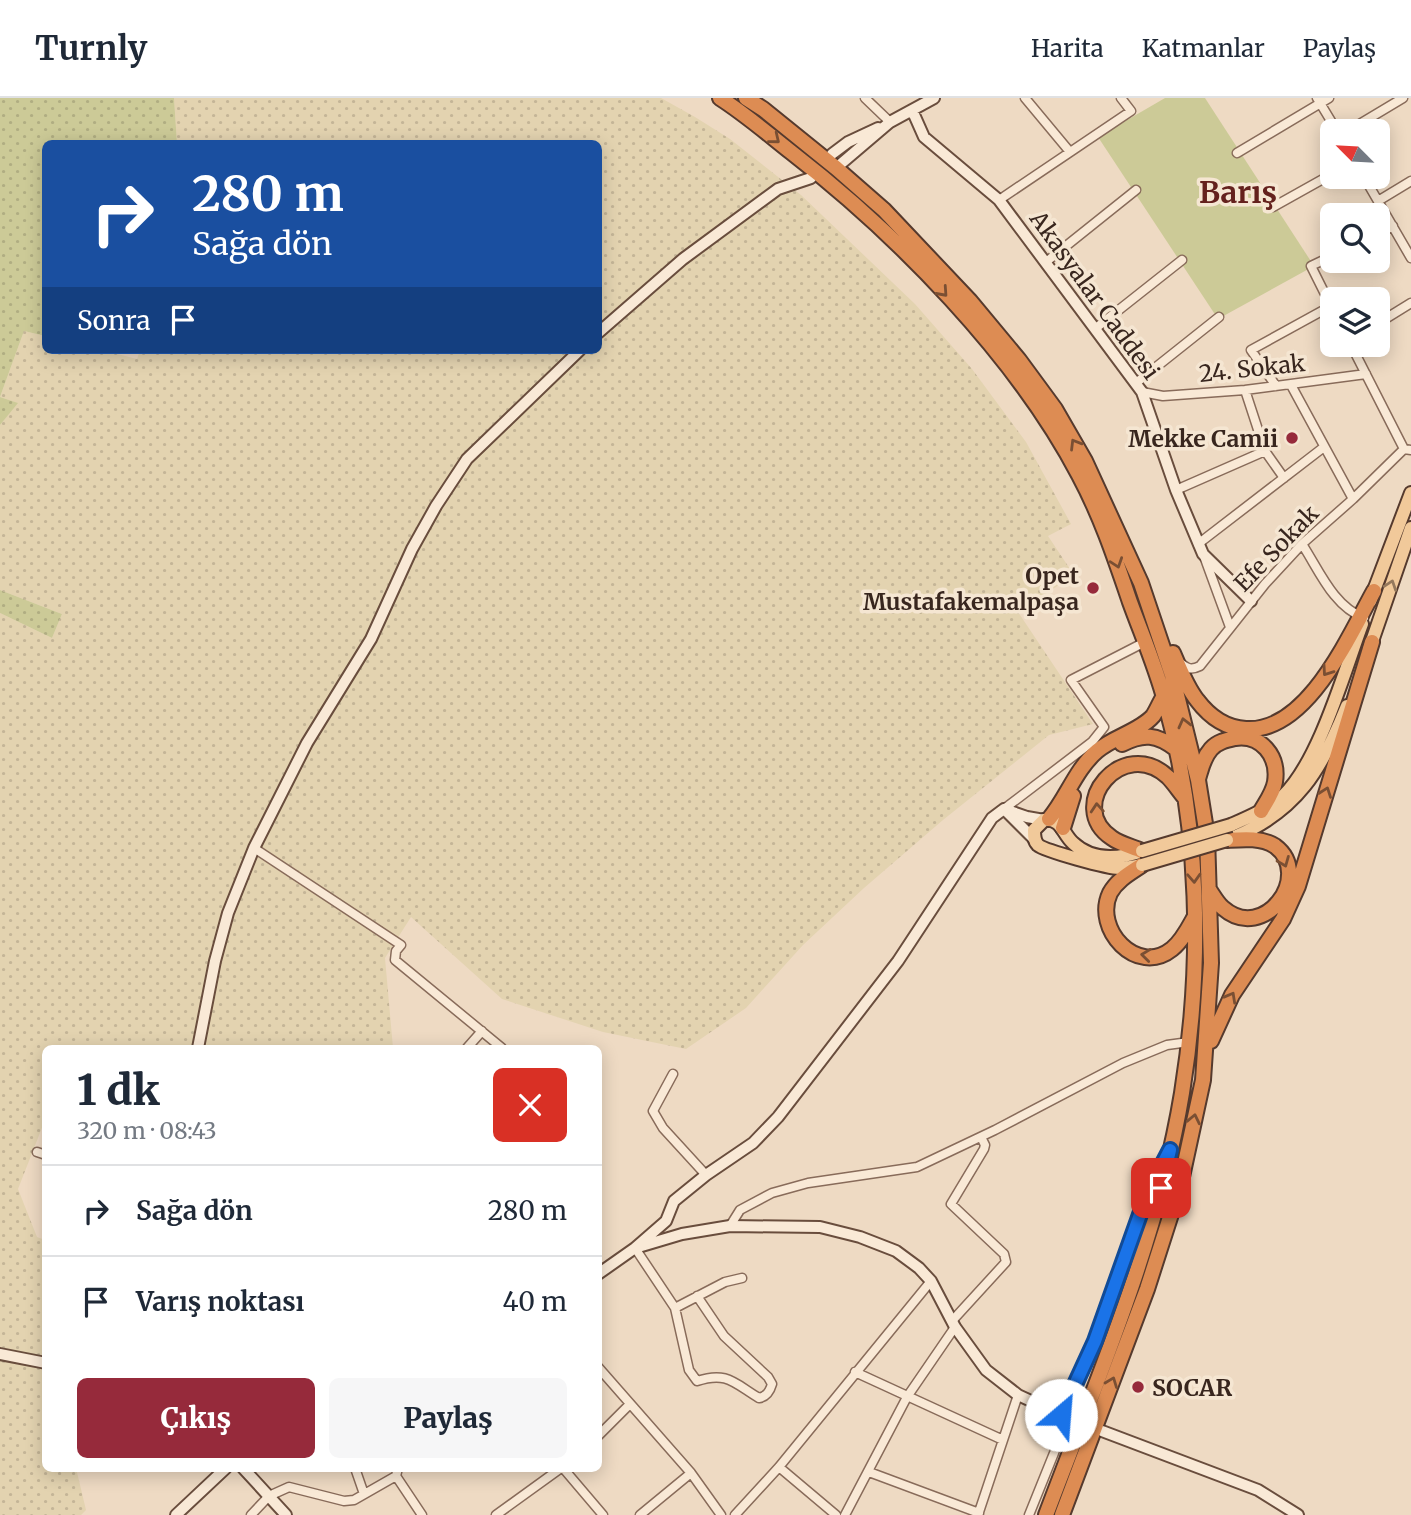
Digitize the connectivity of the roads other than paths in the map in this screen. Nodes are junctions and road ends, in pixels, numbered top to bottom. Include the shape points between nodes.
1 (720, 98) edge
2 (746, 98) edge
3 (865, 98) edge
4 (934, 98) edge
5 (1026, 98) edge
6 (1121, 98) edge
7 (1329, 98) edge
8 (1403, 98) edge
9 (1319, 101) edge
10 (912, 110) junction
11 (1330, 119) edge
12 (1368, 119) edge
13 (890, 122) junction
14 (1070, 152) junction
15 (1237, 153) dead end
16 (834, 161) junction
17 (811, 178) dead end
18 (1320, 181) edge
19 (1411, 181) edge
20 (1371, 189) edge
21 (1136, 190) dead end
22 (999, 200) junction
23 (1378, 201) junction
24 (1273, 207) dead end
25 (1393, 226) junction
26 (1390, 228) edge
27 (1411, 258) edge
28 (1182, 260) dead end
29 (1046, 262) junction
30 (1320, 262) edge
31 (1321, 287) edge
32 (1411, 303) edge
33 (1320, 313) edge
34 (1390, 316) edge
35 (1219, 317) dead end
36 (1096, 328) junction
37 (602, 330) edge
38 (576, 354) edge
39 (1357, 357) edge
40 (1366, 374) junction
41 (1290, 385) junction
42 (1276, 386) junction
43 (1139, 387) junction
44 (1245, 390) junction
45 (1324, 447) junction
46 (1408, 450) edge
47 (1265, 451) junction
48 (1284, 478) junction
49 (1177, 490) junction
50 (1411, 493) edge
51 (1353, 499) junction
52 (1411, 528) edge
53 (1302, 544) junction
54 (1201, 549) junction
55 (1141, 583) junction
56 (1374, 591) joint
57 (1251, 601) junction
58 (1362, 617) junction
59 (1230, 627) junction
60 (1145, 642) junction
61 (1372, 642) junction
62 (1176, 659) junction
63 (1164, 696) junction
64 (1176, 749) junction
65 (1198, 780) junction
66 (1185, 798) junction
67 (1004, 809) junction
68 (1261, 811) junction
69 (1047, 820) junction
70 (1063, 829) junction
71 (1035, 840) junction
72 (1227, 840) junction
73 (254, 848) junction
74 (1052, 849) junction
75 (1142, 858) junction
76 (1210, 891) junction
77 (1195, 917) junction
78 (482, 1031) junction
79 (1189, 1042) junction
80 (199, 1045) edge
81 (470, 1045) edge
82 (498, 1045) edge
83 (1204, 1059) junction
84 (673, 1074) dead end
85 (981, 1137) junction
86 (1170, 1150) junction
87 (706, 1175) junction
88 (730, 1226) junction
89 (635, 1248) junction
90 (602, 1271) edge
91 (742, 1278) dead end
92 (931, 1280) junction
93 (697, 1296) junction
94 (674, 1308) junction
95 (954, 1324) junction
96 (0, 1354) edge
97 (42, 1362) edge
98 (602, 1372) edge
99 (855, 1372) junction
100 (1018, 1395) junction
101 (907, 1397) junction
102 (629, 1404) junction
103 (1066, 1417) junction
104 (1102, 1431) dead end
105 (602, 1432) edge
106 (1003, 1440) junction
107 (779, 1467) junction
108 (222, 1472) edge
109 (247, 1472) edge
110 (356, 1472) edge
111 (397, 1472) edge
112 (556, 1472) edge
113 (565, 1472) edge
114 (869, 1472) junction
115 (691, 1473) junction
116 (364, 1494) junction
117 (269, 1496) junction
118 (979, 1514) edge
119 (176, 1515) edge
120 (251, 1515) edge
121 (286, 1515) edge
122 (422, 1515) edge
123 (496, 1515) edge
124 (603, 1515) edge
125 (640, 1515) edge
126 (721, 1515) edge
127 (735, 1515) edge
128 (836, 1515) edge
129 (845, 1515) edge
130 (1029, 1515) edge
131 (1046, 1515) edge
132 (1062, 1515) edge
133 (1298, 1515) edge

1 -> 60 highway via 846,196 995,350 1078,472 1103,523
2 - 16 highway
3 - 13 street
4 - 10 street
5 - 14 street
6 - 14 street via 1131,111
7 - 9 street
8 - 12 street
9 - 11 street
9 - 15 street
10 - 13 street
10 - 22 street, Akasyalar Caddesi via 924,137
13 - 16 street
14 - 22 street
55 -> 16 highway via 1085,461 1055,409 970,302
17 - 37 street via 778,189 683,260
18 - 24 street
19 - 23 street
20 - 23 street
21 - 29 street
22 - 29 street, Akasyalar Caddesi
23 - 25 street
25 - 26 street
25 - 27 street
28 - 36 street
29 - 36 street, Akasyalar Caddesi
30 - 31 street via 1311,266
32 - 34 street
33 - 42 street via 1251,350
35 - 43 street
36 - 43 street, Akasyalar Caddesi
38 - 73 street via 467,459 436,506 371,639 307,743
39 - 40 street
40 - 41 street, 24. Sokak
40 - 46 street
41 - 42 street, 24. Sokak
41 - 45 street
42 - 44 street, 24. Sokak
43 - 44 street, 24. Sokak via 1163,396
43 - 49 street, Akasyalar Caddesi
44 - 47 street
45 - 48 street
45 - 51 street
46 - 51 street, Efe Sokak
47 - 48 street
47 - 49 street
48 - 54 street
49 - 54 street, Akasyalar Caddesi
50 - 56 main road
51 - 53 street, Efe Sokak
61 -> 52 main road
53 - 57 street, Efe Sokak
53 - 58 street via 1336,598
54 - 57 street, Akasyalar Caddesi
54 - 59 street
55 - 62 highway
65 -> 55 highway via 1172,675
56 - 58 highway
57 - 59 street, Efe Sokak
58 -> 62 highway via 1310,695 1292,714 1268,727 1243,729 1218,721 1197,700
58 - 68 main road via 1315,749 1298,779
59 - 62 street, Efe Sokak via 1200,666 1188,669
60 - 63 highway
60 - 67 street via 1071,680 1101,720 1100,735
61 - 72 main road via 1333,741 1307,785 1269,820
83 -> 61 highway via 1232,995 1283,919 1298,886
63 - 64 highway
63 - 69 highway via 1144,724 1097,751
64 - 66 highway
64 - 70 highway via 1146,735 1112,750 1083,778
65 - 68 highway via 1213,746 1234,738 1254,739 1265,746 1275,768 1271,795
65 - 76 highway
75 -> 66 highway via 1112,839 1097,820 1096,795 1102,781 1126,765 1140,765 1167,776
66 -> 77 highway via 1191,827
67 - 69 street
67 - 71 street
67 - 87 street via 992,818 898,961 778,1116 753,1143
68 - 75 main road, bridge
69 - 70 main road via 1058,822
69 - 71 main road via 1034,830
70 - 74 main road via 1061,844
70 - 75 main road via 1074,844 1093,854
71 - 74 main road via 1042,848
72 - 75 main road, bridge
72 -> 76 highway via 1261,840 1274,846 1289,870 1288,884 1272,911 1248,918 1221,907
73 - 78 street via 401,945 395,960
73 - 80 street via 228,913
74 - 75 main road via 1119,868
77 -> 75 highway via 1183,938 1159,957 1125,950 1111,932 1106,906 1111,892
76 - 83 highway via 1211,963
77 - 79 highway
78 - 81 street
78 - 82 street
79 - 85 street via 1167,1045 1123,1063
79 - 86 highway
132 -> 83 highway via 1172,1212
84 - 87 street via 653,1111
85 - 88 street via 917,1167 772,1193 740,1210
85 - 95 street via 984,1149 951,1204 1004,1254 1006,1262
86 - 103 street via 1148,1192
86 - 131 highway via 1130,1293
87 - 89 street via 674,1201 666,1221
88 - 89 street
88 - 92 street via 820,1227 860,1237 896,1251
89 - 90 street
89 - 94 street
91 - 93 street
92 - 95 street
92 - 99 street
93 - 94 street
93 - 94 street via 724,1336 768,1377 772,1384 763,1397 725,1378 697,1381 689,1370
95 - 100 street via 986,1370
95 - 101 street
96 - 97 street
98 - 102 street
99 - 101 street
99 - 107 street
100 - 103 street
100 - 106 street
101 - 106 street
101 - 114 street
102 - 105 street
102 - 115 street
103 - 130 street
104 - 133 street via 1258,1490
106 - 118 street
107 - 127 street
107 - 128 street
108 - 119 street
109 - 117 street
110 - 116 street
111 - 116 street
111 - 122 street
112 - 123 street
113 - 124 street
114 - 118 street
114 - 129 street
115 - 125 street
115 - 126 street
116 - 117 street via 344,1501 289,1487
117 - 120 street
117 - 121 street

